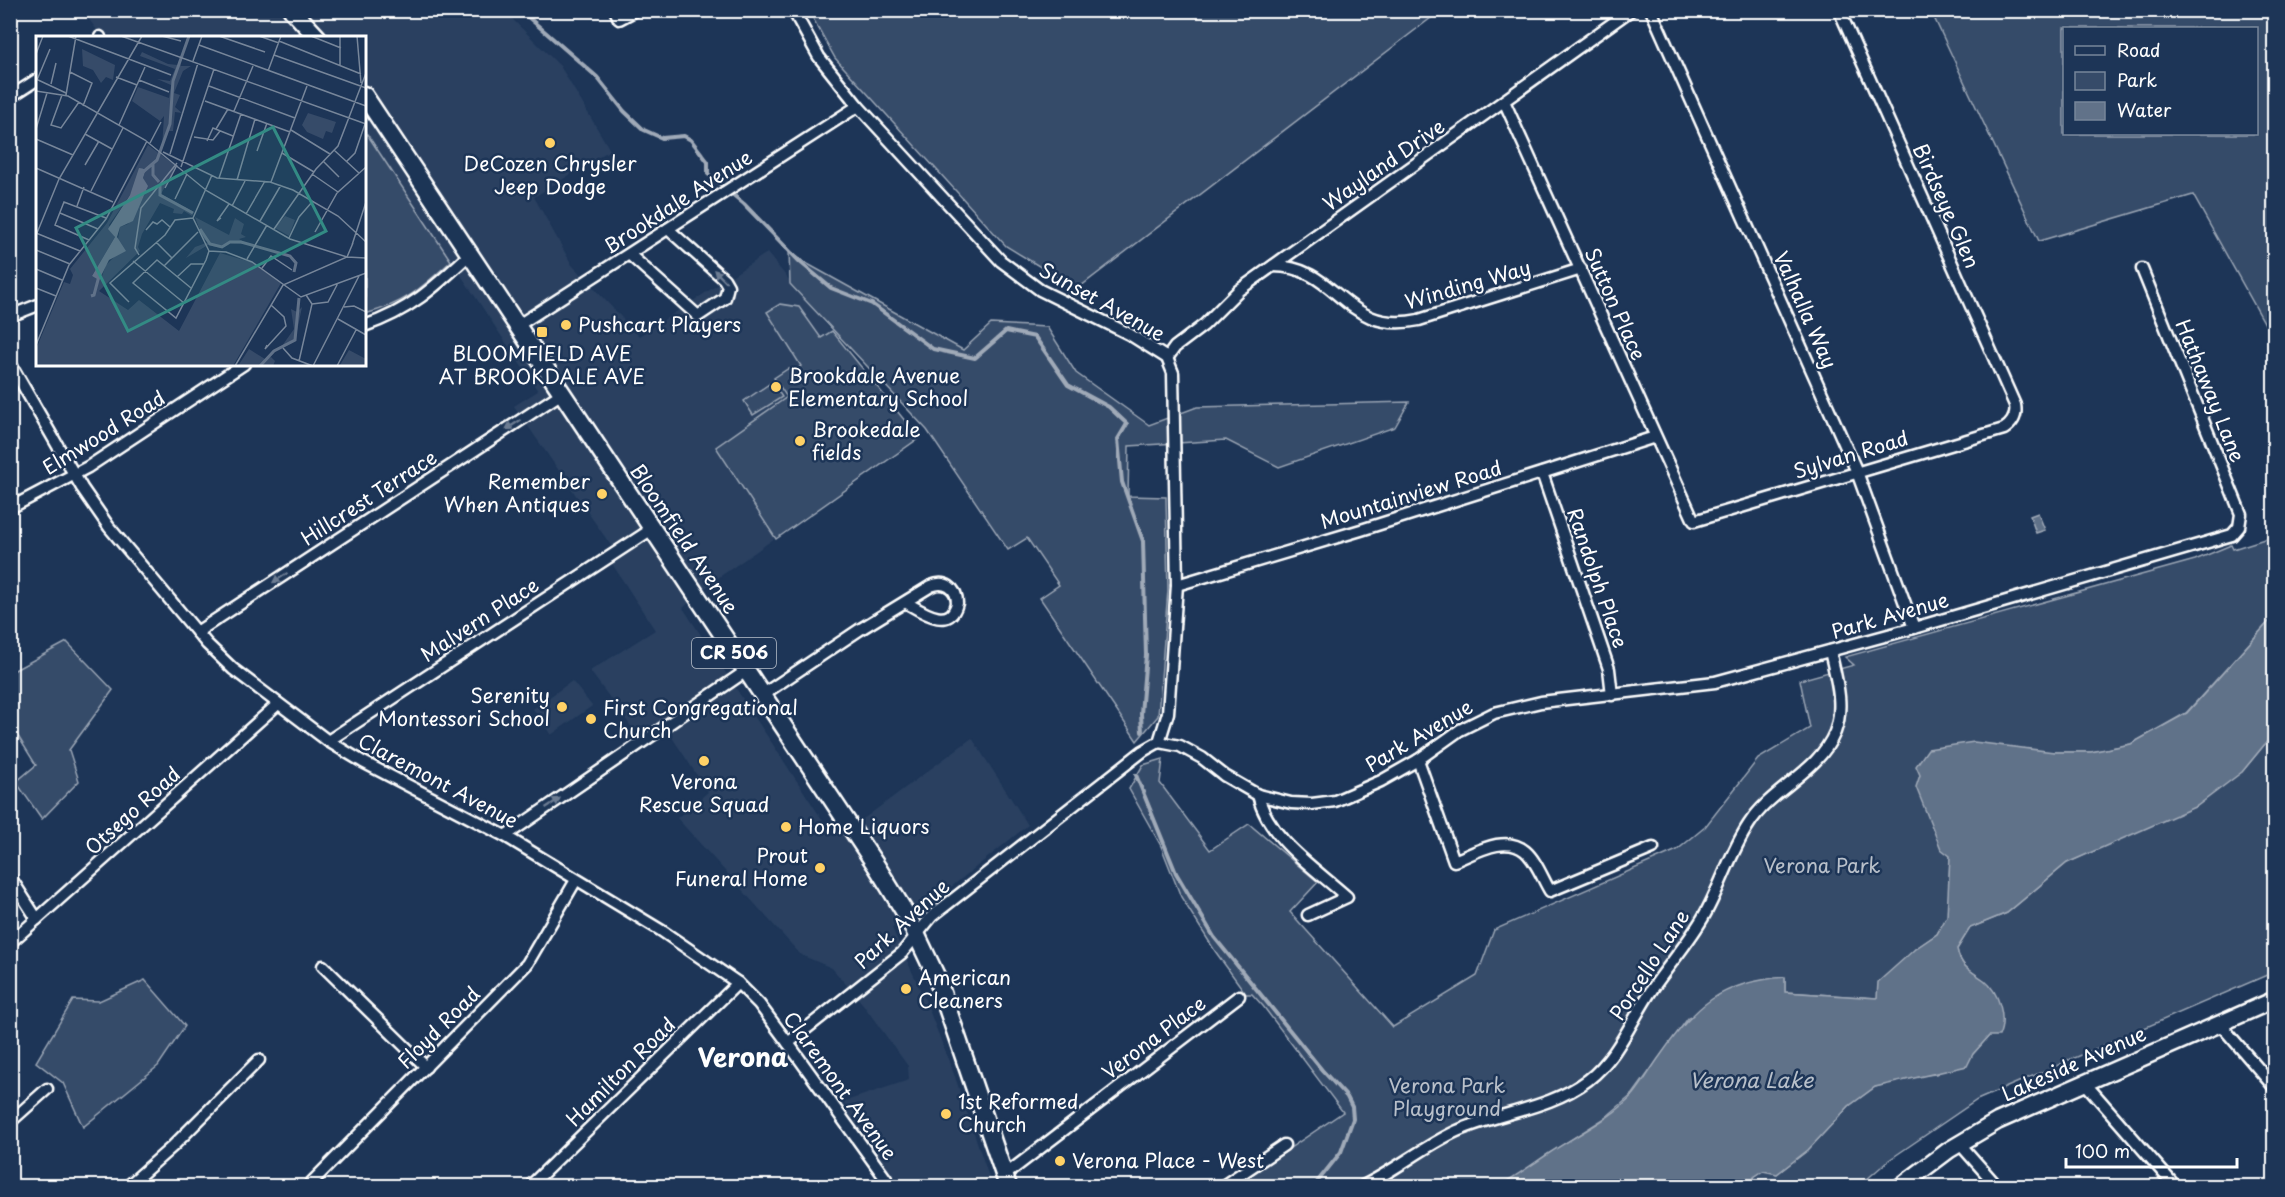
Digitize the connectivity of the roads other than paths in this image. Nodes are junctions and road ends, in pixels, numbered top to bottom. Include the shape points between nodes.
1 (292, 10) edge
2 (615, 10) edge
3 (636, 10) edge
4 (793, 10) edge
5 (1631, 10) edge
6 (1651, 10) edge
7 (1839, 10) edge
8 (316, 36) edge
9 (36, 80) edge
10 (10, 97) edge
11 (1504, 101) junction
12 (367, 103) edge
13 (858, 105) junction
14 (668, 229) junction
15 (470, 254) junction
16 (630, 255) junction
17 (1272, 266) junction
18 (1581, 269) junction
19 (2142, 269) dead end
20 (36, 306) edge
21 (10, 316) edge
22 (366, 325) edge
23 (518, 326) junction
24 (1170, 354) junction
25 (10, 363) edge
26 (241, 366) edge
27 (562, 393) junction
28 (2014, 418) joint
29 (1655, 436) junction
30 (1857, 472) junction
31 (1542, 473) junction
32 (75, 475) junction
33 (10, 508) edge
34 (1694, 521) joint
35 (2239, 527) joint
36 (652, 529) junction
37 (1177, 585) junction
38 (905, 602) junction
39 (1914, 628) junction
40 (197, 632) junction
41 (1830, 651) junction
42 (746, 671) junction
43 (762, 694) junction
44 (1612, 694) junction
45 (278, 704) junction
46 (328, 741) junction
47 (1159, 742) junction
48 (1418, 760) junction
49 (1258, 795) junction
50 (505, 836) junction
51 (1653, 848) dead end
52 (10, 877) edge
53 (576, 880) junction
54 (1308, 915) dead end
55 (37, 919) junction
56 (917, 935) junction
57 (10, 943) edge
58 (323, 966) dead end
59 (738, 982) junction
60 (1239, 996) dead end
61 (2274, 1000) edge
62 (2220, 1024) junction
63 (789, 1043) junction
64 (259, 1060) dead end
65 (426, 1067) junction
66 (2084, 1082) junction
67 (2274, 1087) edge
68 (46, 1089) dead end
69 (10, 1122) edge
70 (1959, 1143) junction
71 (1284, 1145) dead end
72 (1006, 1181) edge
73 (128, 1186) edge
74 (308, 1186) edge
75 (530, 1186) edge
76 (891, 1186) edge
77 (1223, 1186) edge
78 (1364, 1186) edge
79 (1900, 1186) edge
80 (1997, 1186) edge
81 (2175, 1186) edge

1 - 8 main road
2 - 3 street via 619,19
4 - 13 street, Sunset Avenue via 819,57
5 - 11 street, Wayland Drive
6 - 30 street, Valhalla Way
7 - 28 street, Birdseye Glen via 2015,405
9 - 10 street
11 - 17 street, Wayland Drive
11 - 18 street, Sutton Place
12 - 15 main road, Bloomfield Avenue / CR 506
13 - 14 street, Brookdale Avenue
13 - 24 street, Sunset Avenue via 1012,271 1040,290
14 - 16 street, Brookdale Avenue
16 -> 14 street via 698,316 725,297 728,286
15 - 22 street via 413,304
15 - 23 main road, Bloomfield Avenue / CR 506
16 - 23 street, Brookdale Avenue
17 - 18 street, Winding Way via 1293,267 1312,274 1362,315 1401,323
17 - 24 street, Wayland Drive via 1239,290
18 - 29 street, Sutton Place
19 - 35 street, Hathaway Lane via 2241,514
20 - 21 street
23 - 27 main road, Bloomfield Avenue / CR 506
24 - 37 street, Sunset Avenue
25 - 32 street, Claremont Avenue
26 - 32 street, Elmwood Road
27 - 36 main road, Bloomfield Avenue / CR 506
27 -> 40 street, Hillcrest Terrace
28 - 30 street, Sylvan Road via 2004,429
29 - 31 street, Mountainview Road
29 - 34 street, Sutton Place
30 - 34 street, Sylvan Road
30 - 39 street, Valhalla Way
31 - 37 street, Mountainview Road
31 - 44 street, Randolph Place via 1609,669
32 - 33 street, Elmwood Road
32 - 40 street, Claremont Avenue via 109,527
35 - 39 street, Park Avenue via 2227,537
36 - 42 main road, Bloomfield Avenue / CR 506
36 - 46 street, Malvern Place
37 - 47 street, Sunset Avenue via 1168,713
38 - 38 street via 942,619 951,615 957,598 952,588 942,584 931,586
38 - 43 street
39 - 41 street, Park Avenue
40 - 45 street, Claremont Avenue via 233,669
41 - 44 street, Park Avenue via 1714,682
41 - 78 street, Porcello Lane via 1840,705 1834,734 1808,769 1770,798 1749,824 1704,915 1654,986 1615,1053 1592,1077 1563,1096 1458,1131
42 - 43 main road, Bloomfield Avenue / CR 506
50 -> 42 street
43 - 56 main road, Bloomfield Avenue / CR 506 via 884,877
44 - 48 street, Park Avenue via 1542,702 1494,713 1460,730
45 - 46 street, Claremont Avenue
45 - 55 street, Otsego Road
46 - 50 street, Claremont Avenue
47 - 49 street, Park Avenue via 1180,746
47 - 56 street, Park Avenue via 932,916
48 - 49 street, Park Avenue via 1335,801 1292,803
48 - 51 street via 1454,861 1508,844 1527,852 1550,891
49 - 54 street via 1267,819 1286,844 1347,897
50 - 53 street, Claremont Avenue
52 - 55 street
53 - 59 street, Claremont Avenue
53 - 65 street, Floyd Road via 527,964
55 - 57 street, Otsego Road
56 - 63 street, Park Avenue via 902,953
56 - 72 main road, Bloomfield Avenue / CR 506 via 947,1004
58 - 65 street
59 - 63 street, Claremont Avenue
59 - 75 street, Hamilton Road
60 - 72 street, Verona Place
61 - 62 main road, Lakeside Avenue
62 - 66 main road, Lakeside Avenue
62 - 67 street
63 - 76 street, Claremont Avenue
64 - 73 street
65 - 74 street, Floyd Road
66 - 70 main road, Lakeside Avenue
66 - 81 street
68 - 69 street
70 - 79 main road, Lakeside Avenue
70 - 80 street
71 - 77 street

